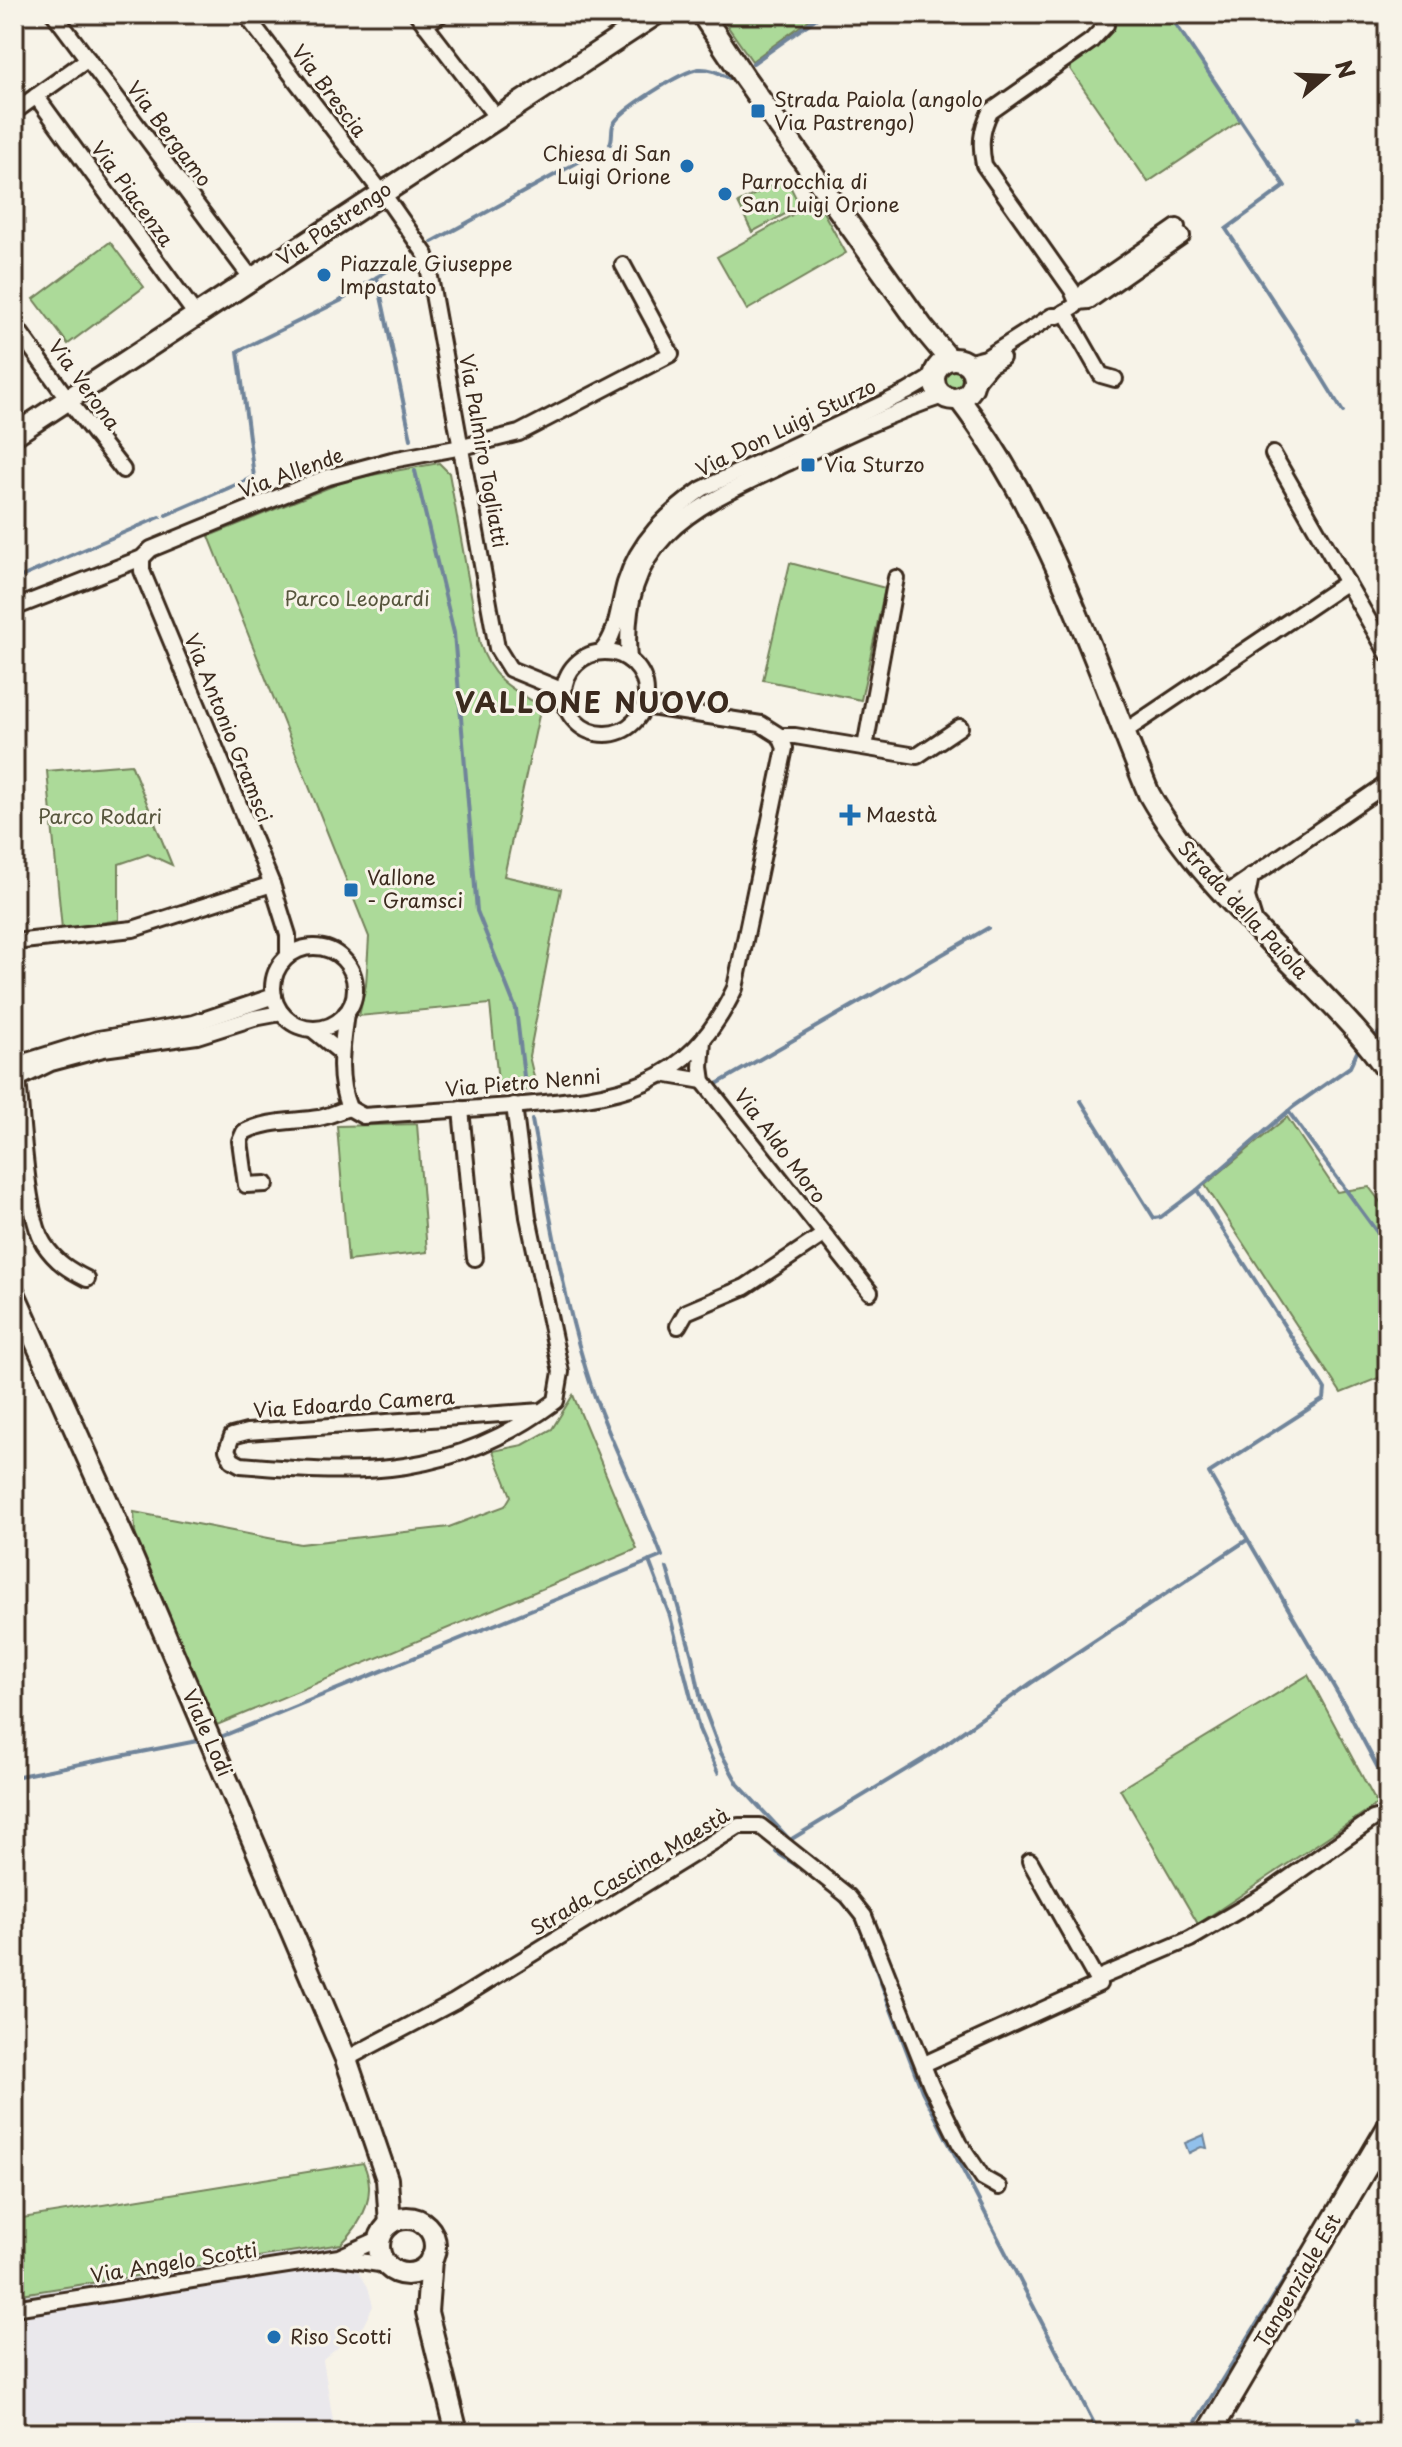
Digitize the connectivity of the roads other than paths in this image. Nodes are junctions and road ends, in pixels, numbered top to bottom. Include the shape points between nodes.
1 (54, 14) edge
2 (245, 14) edge
3 (441, 14) edge
4 (656, 14) edge
5 (702, 14) edge
6 (1107, 14) edge
7 (421, 19) edge
8 (88, 59) junction
9 (36, 96) junction
10 (14, 112) edge
11 (497, 118) junction
12 (382, 193) junction
13 (1179, 232) dead end
14 (623, 265) dead end
15 (252, 279) junction
16 (1067, 310) junction
17 (196, 315) junction
18 (14, 324) edge
19 (947, 367) junction
20 (1115, 379) dead end
21 (962, 392) junction
22 (70, 399) junction
23 (14, 435) edge
24 (462, 447) junction
25 (1273, 454) dead end
26 (123, 470) dead end
27 (142, 558) junction
28 (896, 578) dead end
29 (1347, 582) junction
30 (14, 608) edge
31 (601, 652) junction
32 (1388, 654) edge
33 (629, 660) junction
34 (564, 691) junction
35 (644, 706) junction
36 (960, 727) dead end
37 (1124, 732) junction
38 (780, 736) junction
39 (865, 747) junction
40 (1388, 783) edge
41 (1251, 876) junction
42 (272, 884) junction
43 (1226, 894) junction
44 (280, 913) junction
45 (1256, 927) junction
46 (14, 942) edge
47 (310, 947) junction
48 (288, 956) junction
49 (274, 996) junction
50 (281, 1013) junction
51 (346, 1013) junction
52 (312, 1029) junction
53 (703, 1040) junction
54 (340, 1052) junction
55 (1388, 1072) edge
56 (662, 1074) junction
57 (15, 1075) edge
58 (703, 1081) junction
59 (514, 1105) junction
60 (349, 1108) junction
61 (461, 1114) junction
62 (266, 1184) dead end
63 (823, 1235) junction
64 (475, 1258) dead end
65 (87, 1279) dead end
66 (870, 1292) dead end
67 (14, 1293) edge
68 (678, 1326) dead end
69 (542, 1411) junction
70 (485, 1414) junction
71 (488, 1441) junction
72 (1388, 1818) edge
73 (1030, 1861) dead end
74 (1096, 1979) junction
75 (346, 2059) junction
76 (924, 2064) junction
77 (1388, 2129) edge
78 (387, 2179) junction
79 (999, 2187) dead end
80 (417, 2220) junction
81 (384, 2231) junction
82 (339, 2257) junction
83 (431, 2259) junction
84 (393, 2269) junction
85 (14, 2308) edge
86 (427, 2312) junction
87 (457, 2433) edge
88 (1209, 2433) edge

1 - 8 street, Via Bergamo
2 - 12 street, Via Brescia
3 - 7 street
4 - 11 street, Via Pastrengo
5 - 19 street
6 - 16 street via 1106,25 1091,41 990,112 980,147 984,165 1072,290
7 - 11 street
8 - 9 street
8 - 15 street, Via Bergamo
9 - 10 street
9 - 17 street, Via Piacenza
11 - 12 street, Via Pastrengo
12 - 15 street, Via Pastrengo
12 - 24 street, Via Palmiro Togliatti via 430,268
13 - 16 street via 1089,301
14 - 24 street, Via Allende via 671,354 519,433
15 - 17 street, Via Pastrengo
16 - 19 street, Via Don Luigi Sturzo via 986,358
16 - 20 street via 1101,375
16 - 21 street via 1056,324 990,365
17 - 22 street, Via Pastrengo
18 - 22 street, Via Verona
19 - 21 street via 974,374
19 - 21 street via 938,391
19 - 31 street, Via Don Luigi Sturzo via 907,392 702,489 680,506 637,554 611,642
21 - 33 street, Via Don Luigi Sturzo via 912,406 826,444 681,520 644,566 629,619
21 - 37 street, Strada della Paiola via 1065,584
22 - 23 street, Via Pastrengo
22 - 26 street, Via Verona
24 - 27 street, Via Allende via 325,478 151,549
24 - 34 street, Via Palmiro Togliatti via 497,648 510,669
25 - 29 street
27 - 30 street, Via Allende
27 - 42 street, Via Antonio Gramsci via 142,571
28 - 39 street
29 - 32 street
29 - 37 street
31 - 33 street
31 - 34 street via 575,665
33 - 35 street via 644,680
34 - 35 street via 573,719 597,734 626,728
35 - 38 street via 761,724
36 - 39 street via 917,756
37 - 43 street, Strada della Paiola via 1166,823
38 - 39 street
38 - 53 street, Via Pietro Nenni via 785,748 735,988
40 - 41 street
41 - 43 street
41 - 45 street via 1247,897
42 - 44 street, Via Antonio Gramsci
42 - 46 street via 133,929
43 - 45 street, Strada della Paiola
44 - 47 street, Via Antonio Gramsci
44 - 48 street, Via Antonio Gramsci
45 - 55 street, Strada della Paiola
47 - 48 street
47 - 51 street via 328,950 348,966 354,985
48 - 49 street via 275,974
49 - 50 street
49 - 57 street via 194,1023 98,1039
50 - 52 street
50 - 57 street via 197,1036 103,1049
51 - 52 street via 330,1025
51 - 54 street
52 - 54 street
53 - 56 street, Via Pietro Nenni
53 - 58 street
54 - 60 street
56 - 58 street
56 - 59 street, Via Pietro Nenni via 635,1088 594,1098
57 - 65 street via 33,1216 43,1242 62,1266
58 - 63 street, Via Aldo Moro
59 - 61 street, Via Pietro Nenni
59 - 69 street via 528,1217 561,1372 556,1401
60 - 61 street, Via Pietro Nenni via 363,1116
60 - 62 street, Via Pietro Nenni via 244,1132 240,1141 246,1185
61 - 64 street
63 - 66 street, Via Aldo Moro
63 - 68 street, Via Aldo Moro via 745,1287 686,1312
67 - 75 street, Viale Lodi
69 - 70 street, Via Edoardo Camera
69 - 71 street, Via Edoardo Camera
70 - 71 street via 493,1431
70 - 71 street, Via Edoardo Camera via 247,1432 232,1436 227,1450 241,1465 377,1471 430,1462
72 - 74 street via 1373,1819 1265,1895 1190,1939
73 - 74 street
74 - 76 street via 1099,1984
75 - 76 street, Strada Cascina Maestà via 454,2002 739,1826 760,1826 848,1896 864,1916
75 - 78 street, Viale Lodi
76 - 79 street, Strada Cascina Maestà via 960,2144 983,2178
77 - 88 main road, Tangenziale Est
78 - 80 street, Viale Lodi
78 - 81 street, Viale Lodi
80 - 81 street via 407,2218
80 - 83 street via 431,2232
81 - 82 street, Via Angelo Scotti
81 - 84 street via 381,2257
82 - 84 street, Via Angelo Scotti
82 - 85 street, Via Angelo Scotti
83 - 84 street via 419,2271
83 - 86 street
84 - 86 street
86 - 87 street

